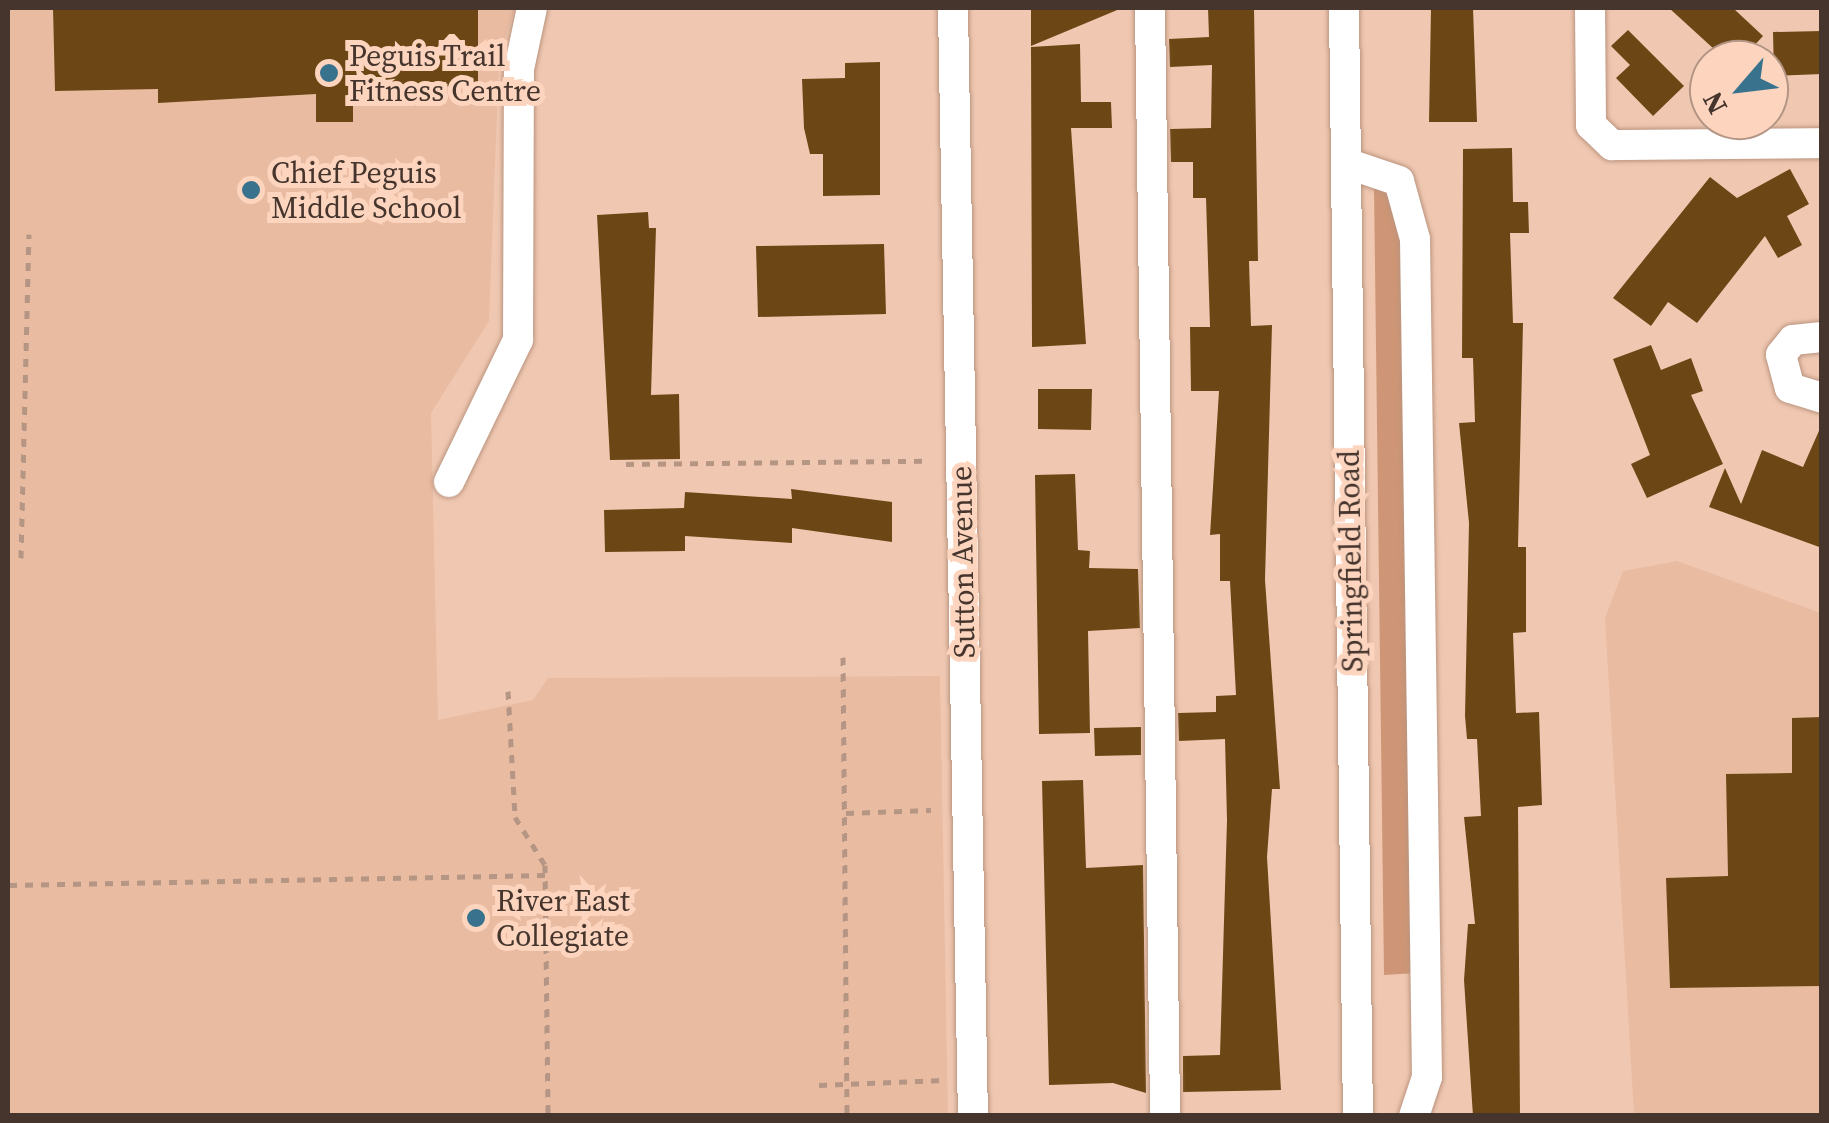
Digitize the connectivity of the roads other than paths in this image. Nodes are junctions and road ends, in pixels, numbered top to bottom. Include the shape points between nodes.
1 (532, 8) edge
2 (954, 8) edge
3 (1150, 8) edge
4 (1344, 8) edge
5 (1590, 8) edge
6 (1822, 143) edge
7 (1346, 163) junction
8 (1822, 337) edge
9 (1822, 398) edge
10 (448, 482) dead end
11 (972, 1116) edge
12 (1166, 1116) edge
13 (1358, 1116) edge
14 (1414, 1116) edge

1 - 10 street via 518,69 518,340
2 - 11 street, Sutton Avenue
3 - 12 street
4 - 7 street, Springfield Road
5 - 6 street via 1591,126 1612,146
7 - 13 street, Springfield Road
7 - 14 street via 1399,181 1415,239 1427,1077
8 - 9 street via 1792,340 1781,372 1790,388

